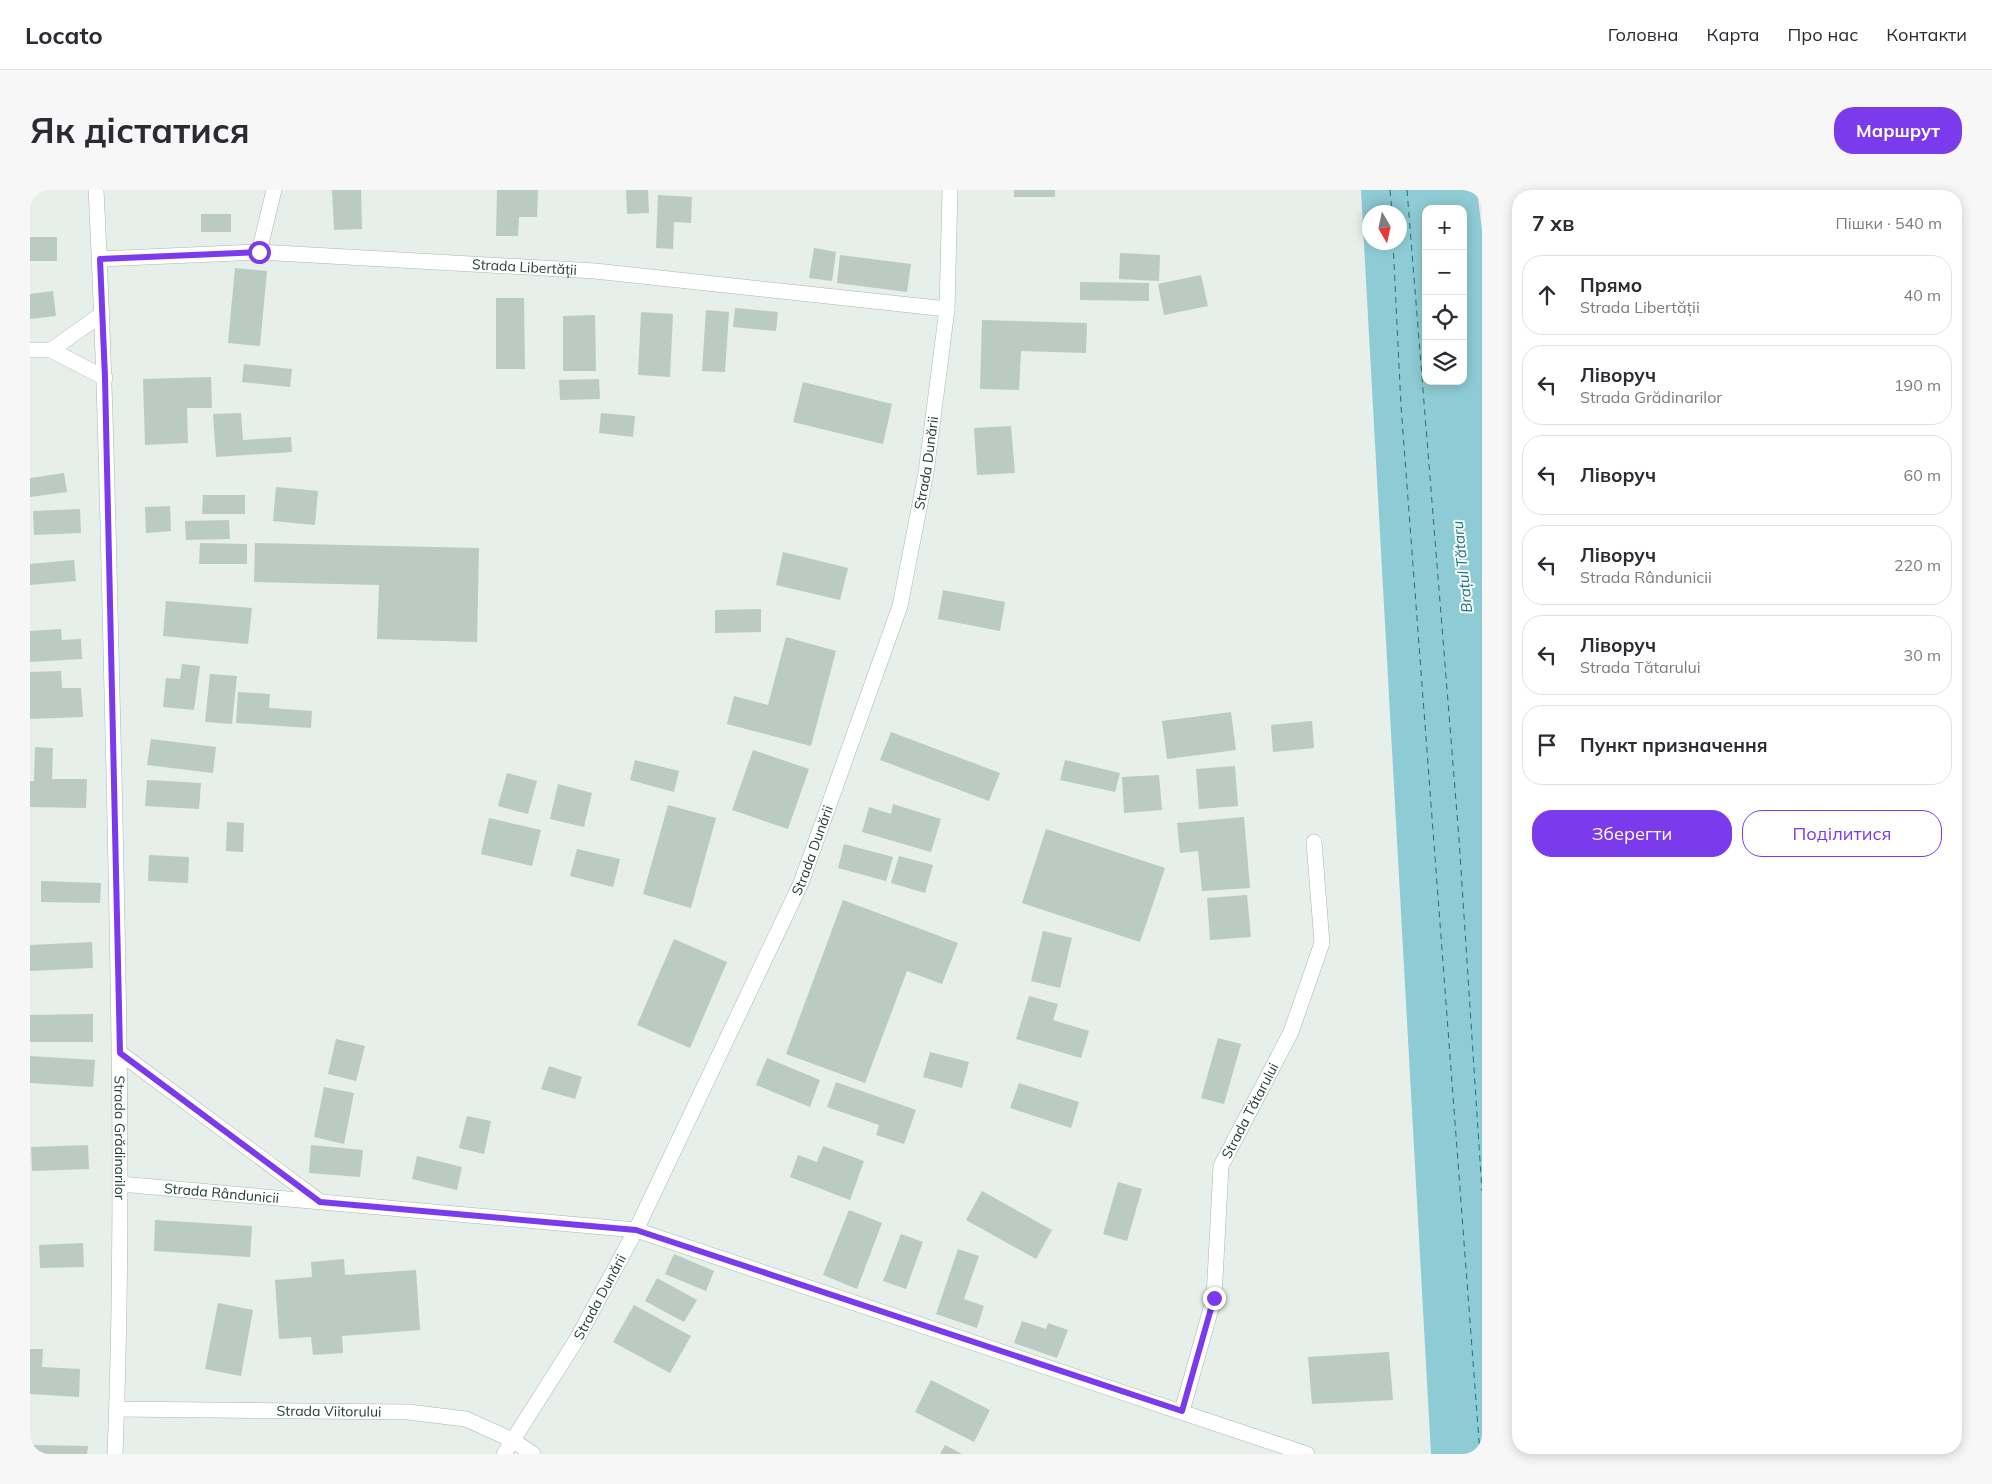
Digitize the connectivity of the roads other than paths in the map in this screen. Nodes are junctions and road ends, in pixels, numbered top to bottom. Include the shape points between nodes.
1 (96, 190) edge
2 (274, 190) edge
3 (950, 190) edge
4 (259, 252) junction
5 (100, 259) junction
6 (947, 309) junction
7 (102, 314) junction
8 (30, 350) edge
9 (51, 350) junction
10 (105, 378) junction
11 (1314, 842) dead end
12 (120, 1053) junction
13 (120, 1184) junction
14 (320, 1202) junction
15 (636, 1230) junction
16 (117, 1409) junction
17 (1182, 1411) junction
18 (512, 1440) junction
19 (115, 1454) edge
20 (504, 1454) edge
21 (533, 1454) edge
22 (1307, 1454) edge

1 - 5 street, Strada Grădinarilor
2 - 4 street
3 - 6 street, Strada Dunării
4 - 5 street, Strada Libertății
4 - 6 street, Strada Libertății via 595,270
5 - 7 street, Strada Grădinarilor
6 - 15 street, Strada Dunării via 926,473 900,606 801,883
7 - 9 street
7 - 10 street, Strada Grădinarilor
8 - 9 street
9 - 10 street
10 - 12 street, Strada Grădinarilor
11 - 17 street, Strada Tătarului via 1322,943 1291,1032 1221,1166 1214,1298
12 - 13 street, Strada Grădinarilor
12 - 14 street
13 - 14 street, Strada Rândunicii
13 - 16 street, Strada Grădinarilor
14 - 15 street, Strada Rândunicii
15 - 17 street, Strada Rândunicii
15 - 18 street, Strada Dunării via 577,1339
16 - 18 street, Strada Viitorului via 408,1412 466,1419
16 - 19 street, Strada Grădinarilor
17 - 22 street, Strada Rândunicii
18 - 20 street, Strada Dunării
18 - 21 street, Strada Viitorului

